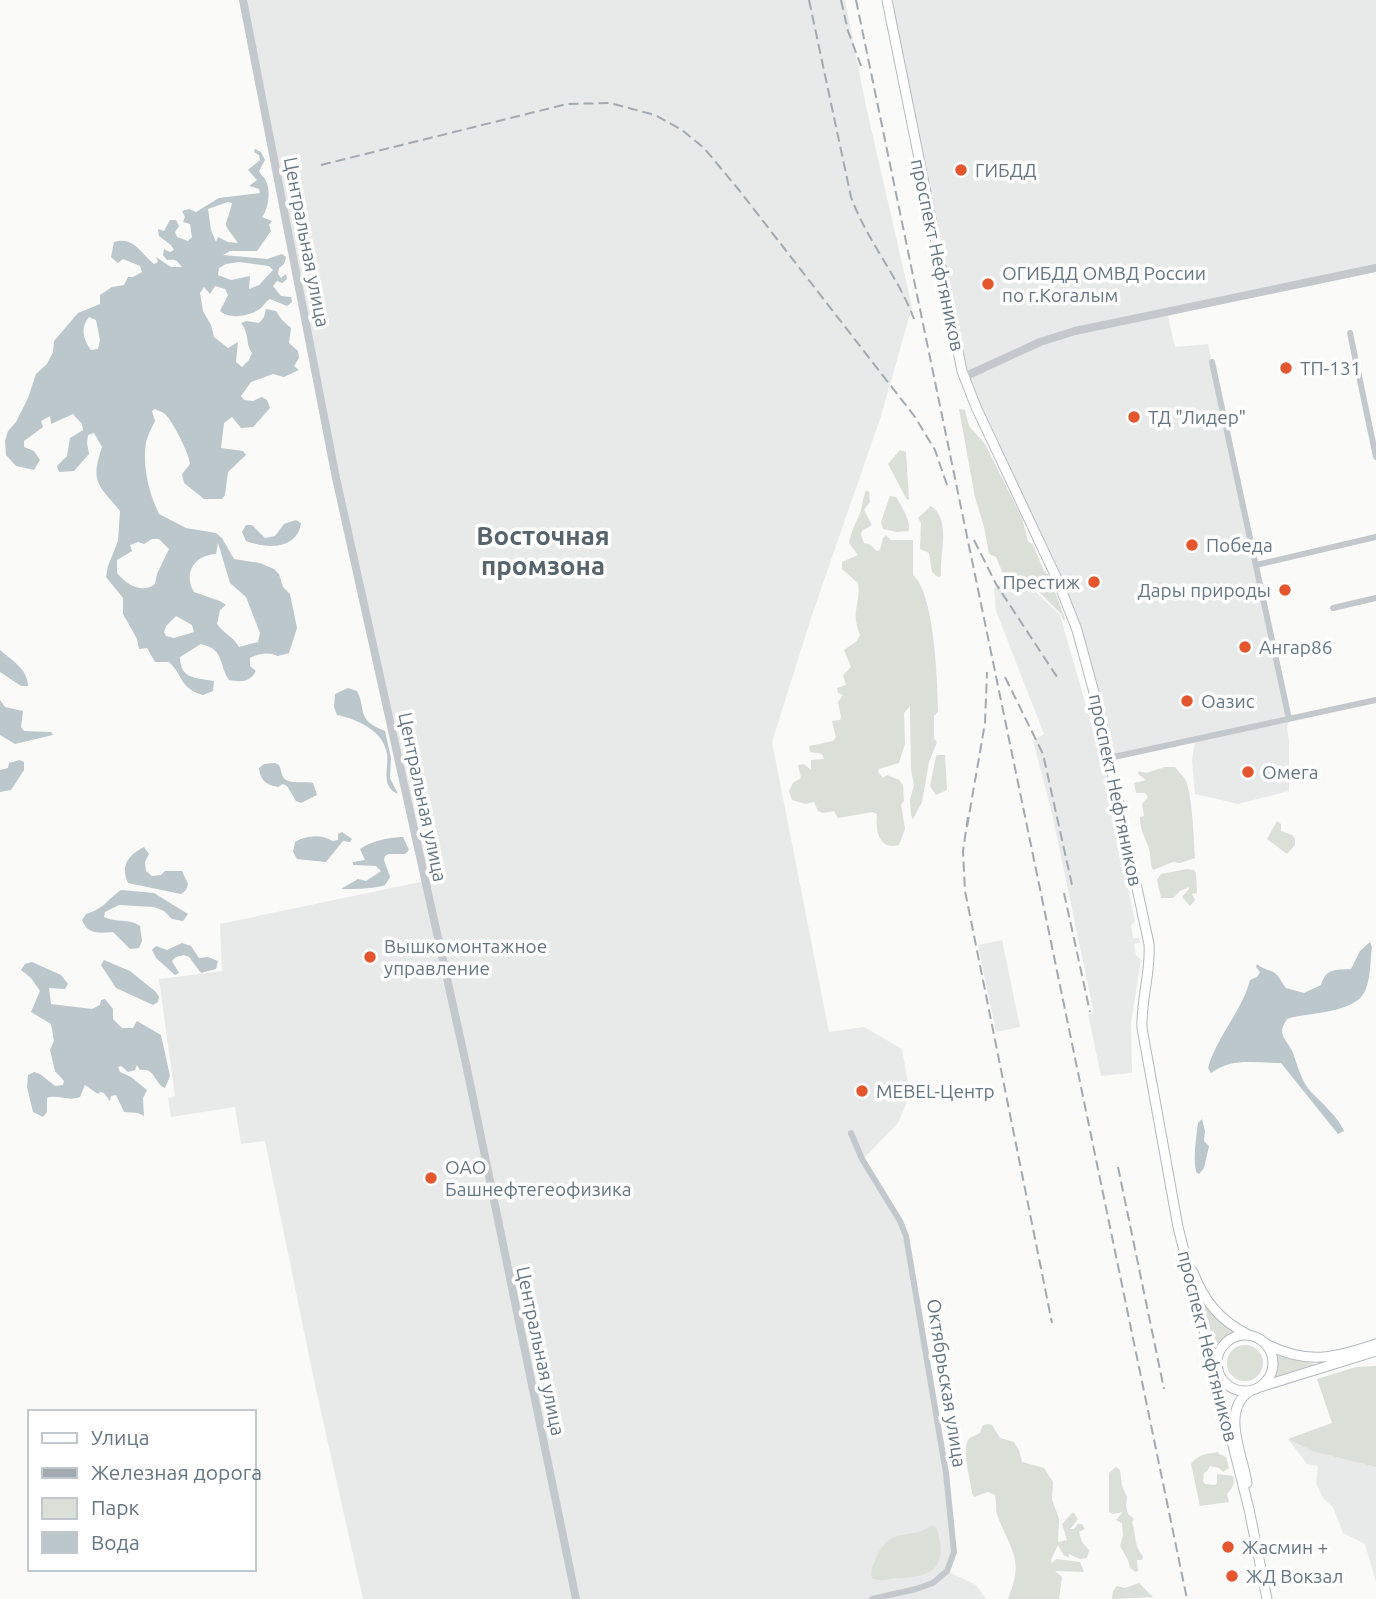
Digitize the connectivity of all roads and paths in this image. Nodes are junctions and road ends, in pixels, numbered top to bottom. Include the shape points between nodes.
1 (243, 0) edge
2 (887, 0) edge
3 (1376, 268) edge
4 (1350, 333) dead end
5 (1212, 362) dead end
6 (964, 377) junction
7 (1376, 457) edge
8 (1376, 537) edge
9 (1256, 565) junction
10 (1376, 598) edge
11 (1333, 608) dead end
12 (1376, 700) edge
13 (1289, 719) junction
14 (1110, 758) junction
15 (851, 1133) dead end
16 (1178, 1227) junction
17 (1252, 1336) junction
18 (1265, 1343) junction
19 (1376, 1344) edge
20 (1208, 1349) junction
21 (1376, 1351) edge
22 (1218, 1371) junction
23 (1254, 1389) junction
24 (1221, 1394) junction
25 (1249, 1509) junction
26 (576, 1599) edge
27 (872, 1599) edge
28 (1267, 1599) edge

1 - 26 street, Центральная улица via 336,478 466,1064
2 - 6 main road, проспект Нефтяников
3 - 6 street via 1074,331
4 - 7 street
5 - 9 street
6 - 14 main road, проспект Нефтяников via 1070,612
8 - 9 street
9 - 13 street
10 - 11 street
12 - 13 street
13 - 14 street
14 - 16 main road, проспект Нефтяников via 1149,944 1142,1028
15 - 27 street, Октябрьская улица via 906,1236 946,1473 954,1552 947,1571 933,1583
16 - 17 main road via 1207,1301 1226,1321
16 - 20 main road, проспект Нефтяников
17 - 18 main road
17 - 22 main road via 1237,1336 1225,1343 1218,1356
18 - 19 main road via 1286,1353 1316,1358
18 - 23 main road via 1272,1356 1272,1370 1265,1383
20 - 22 main road
20 - 24 main road, проспект Нефтяников
21 - 23 main road
22 - 23 main road via 1231,1387
22 - 24 main road
23 - 25 main road via 1238,1402 1235,1414
24 - 25 main road, проспект Нефтяников
25 - 28 main road, проспект Нефтяников

